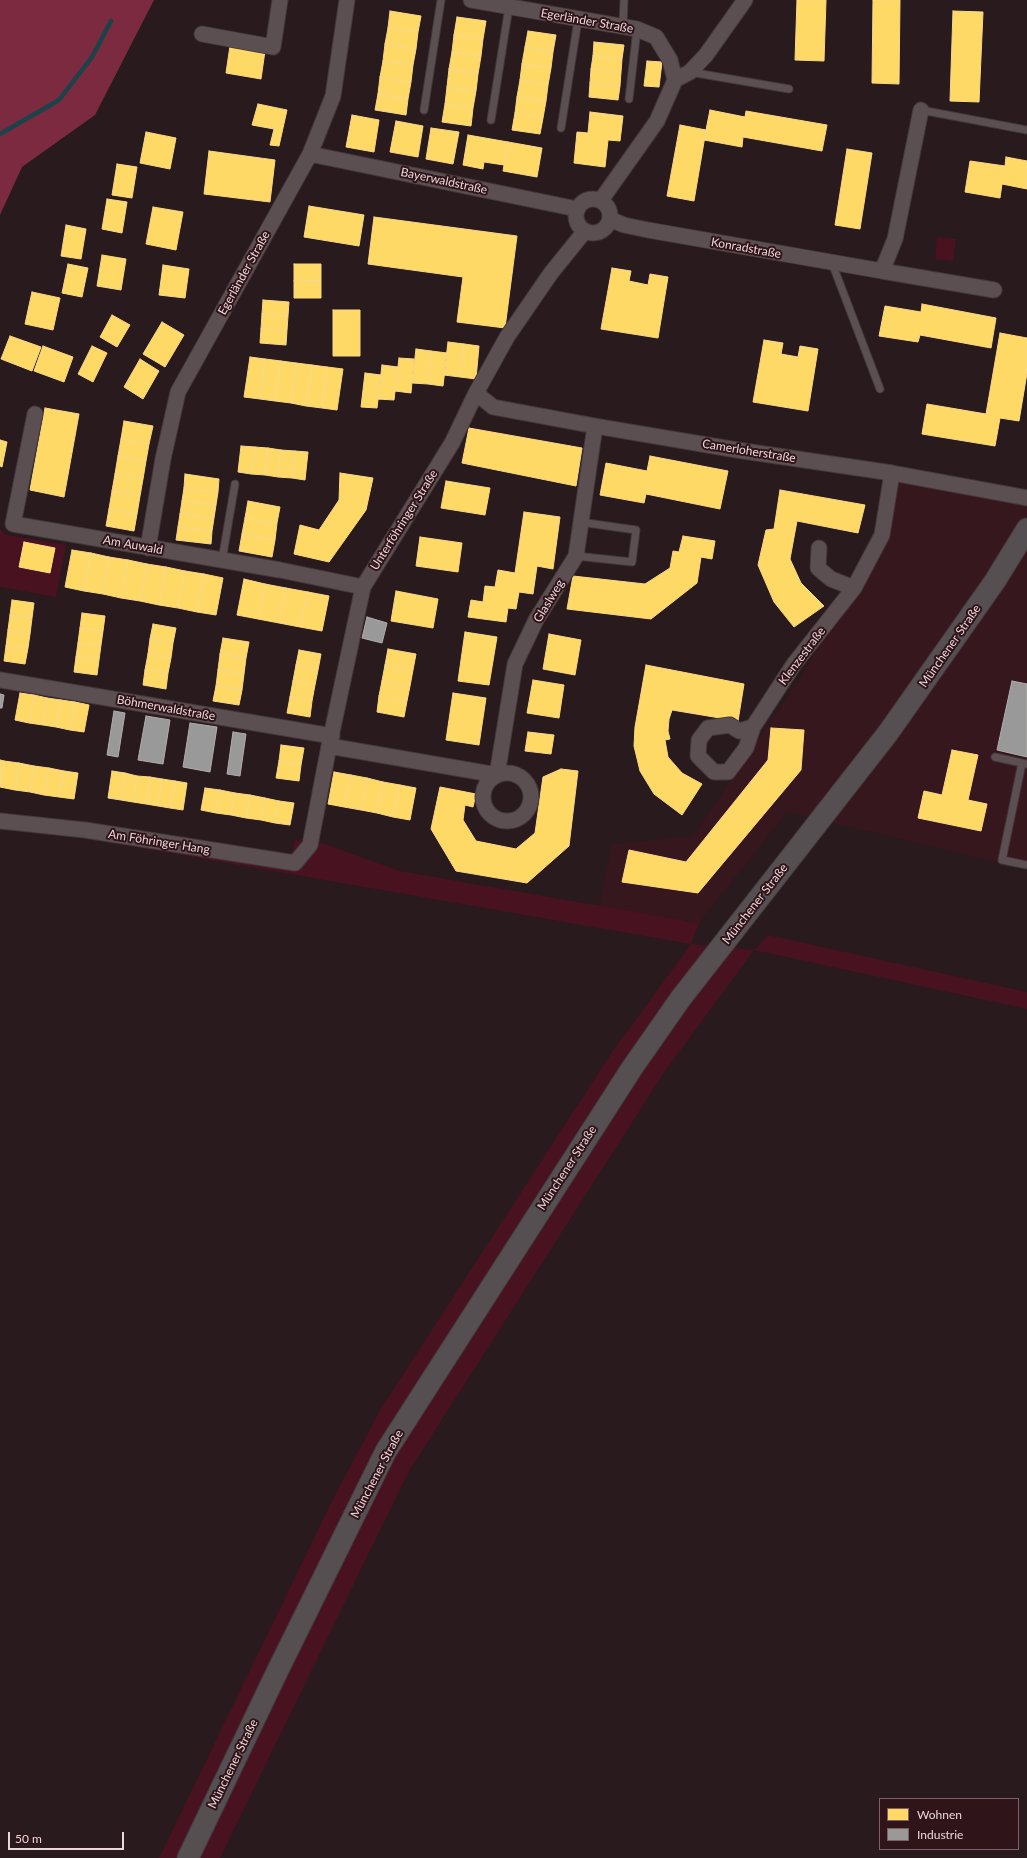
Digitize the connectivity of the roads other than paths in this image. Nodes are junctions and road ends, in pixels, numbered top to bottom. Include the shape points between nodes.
1 (280, 0) edge
2 (347, 0) edge
3 (441, 0) edge
4 (471, 0) edge
5 (624, 0) edge
6 (745, 0) edge
7 (509, 7) junction
8 (578, 20) junction
9 (630, 28) junction
10 (202, 34) dead end
11 (690, 72) junction
12 (675, 80) junction
13 (789, 90) dead end
14 (629, 99) dead end
15 (424, 110) dead end
16 (921, 110) joint
17 (491, 120) dead end
18 (560, 128) dead end
19 (1027, 130) edge
20 (310, 154) junction
21 (601, 200) junction
22 (577, 209) junction
23 (610, 219) junction
24 (585, 231) junction
25 (832, 263) junction
26 (882, 271) junction
27 (994, 290) dead end
28 (880, 389) dead end
29 (476, 393) junction
30 (35, 414) dead end
31 (595, 426) junction
32 (892, 473) junction
33 (235, 484) dead end
34 (1027, 498) edge
35 (580, 522) junction
36 (1027, 529) edge
37 (148, 548) junction
38 (819, 548) dead end
39 (576, 556) junction
40 (222, 560) junction
41 (363, 587) junction
42 (854, 588) junction
43 (0, 680) edge
44 (754, 727) dead end
45 (330, 741) junction
46 (995, 757) dead end
47 (1025, 763) edge
48 (0, 821) edge
49 (310, 845) joint
50 (1027, 865) edge
51 (188, 1858) edge

1 - 10 street via 273,46
2 - 20 street, Egerländer Straße via 333,96
3 - 15 lane
4 - 7 street, Egerländer Straße
5 - 9 lane
6 - 11 street via 706,55
7 - 8 street, Egerländer Straße
7 - 17 lane
8 - 9 street, Egerländer Straße
8 - 18 lane
9 - 12 street, Egerländer Straße via 656,37 670,60
9 - 14 lane
11 - 12 street
11 - 13 lane
12 - 21 street via 657,121
16 - 19 lane
16 - 26 street via 895,239
20 - 22 street, Bayerwaldstraße
20 - 37 street, Egerländer Straße via 178,392 163,459
21 - 22 street via 590,199
21 - 23 street via 609,208
22 - 24 street via 578,224
23 - 24 street via 605,229 600,232
23 - 25 street, Konradstraße via 648,230
24 - 29 street, Unterföhringer Straße via 507,336
25 - 26 street, Konradstraße
25 - 28 lane
26 - 27 street, Konradstraße
29 - 31 street, Camerloherstraße via 493,406
29 - 41 street, Unterföhringer Straße via 452,443
30 - 37 street, Am Auwald via 13,524
31 - 32 street, Camerloherstraße
31 - 35 street, Glaslweg
32 - 34 street, Camerloherstraße
32 - 42 street, Klenzestraße via 882,535
33 - 40 lane
35 - 39 street, Glaslweg
35 - 39 lane via 636,530 632,562
36 - 51 main road, Münchener Straße via 995,581 888,733 681,998 632,1068 386,1451
37 - 40 street, Am Auwald
38 - 42 street via 818,568 831,579
39 - 45 street, Glaslweg via 536,620 515,664 496,775
40 - 41 street, Am Auwald
41 - 45 street, Unterföhringer Straße
42 - 44 street, Klenzestraße via 794,664
43 - 45 street, Böhmerwaldstraße
45 - 49 street, Unterföhringer Straße
46 - 47 lane
47 - 50 lane via 1002,860
48 - 49 street, Am Föhringer Hang via 85,830 295,863

